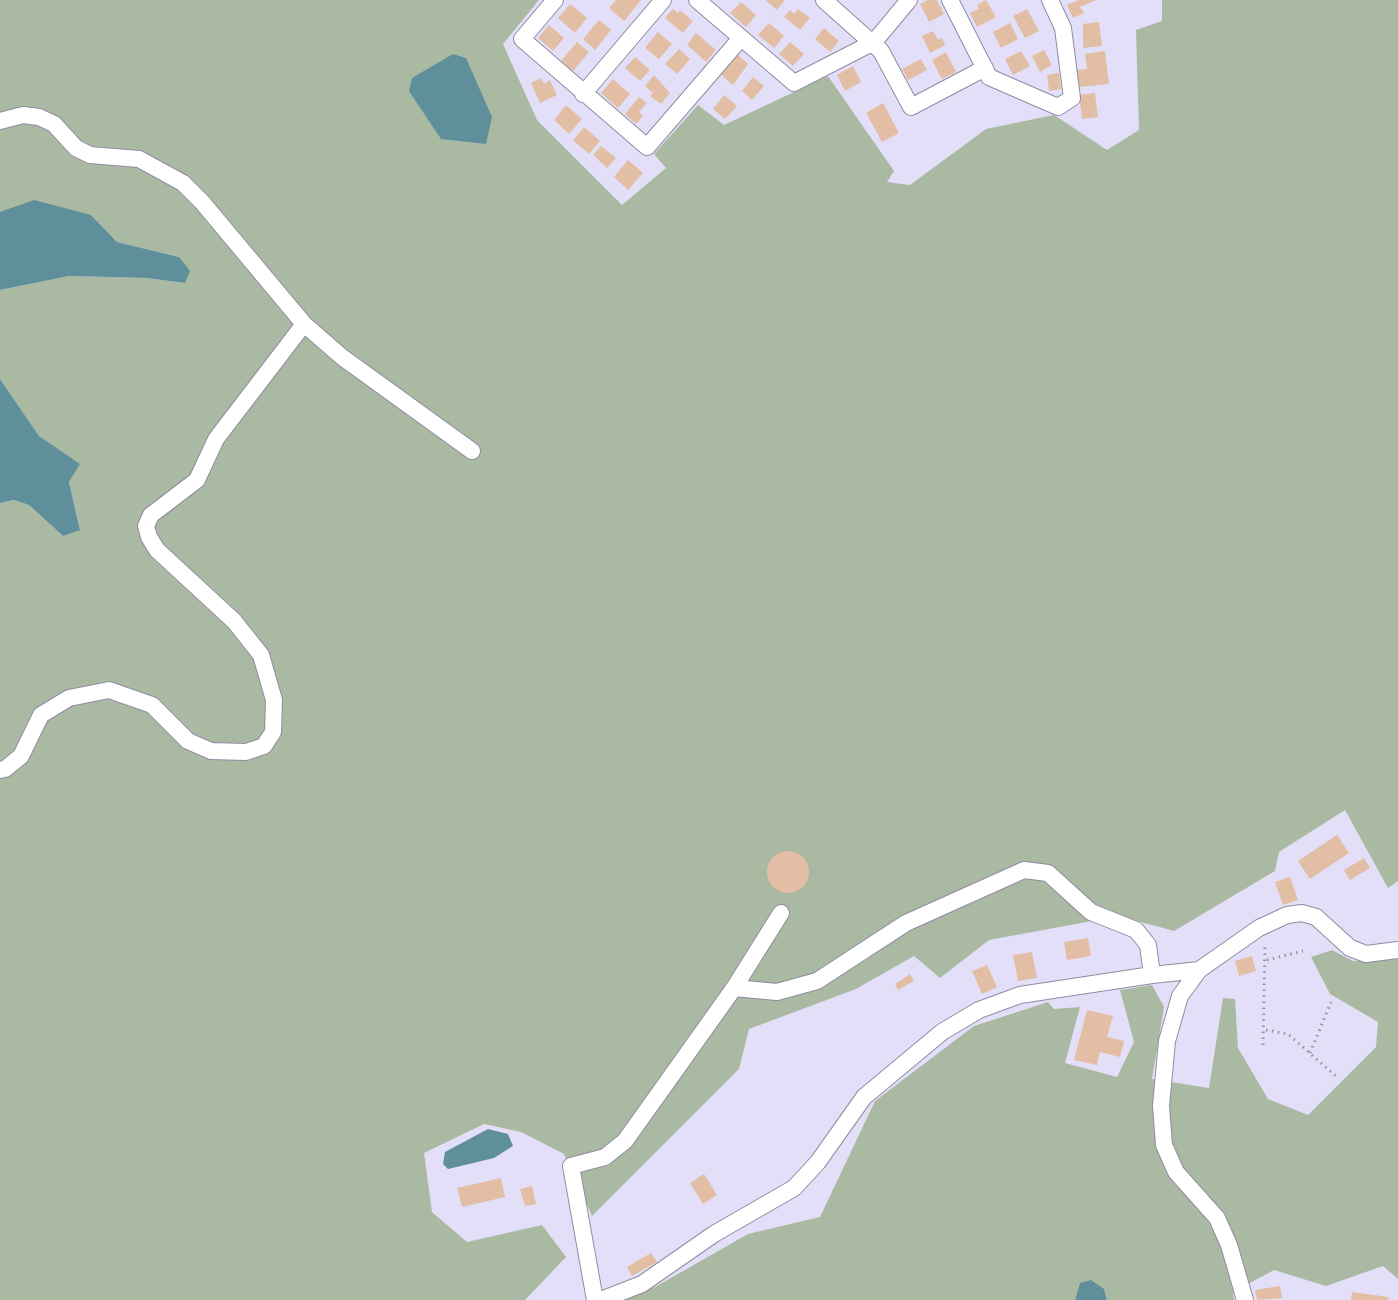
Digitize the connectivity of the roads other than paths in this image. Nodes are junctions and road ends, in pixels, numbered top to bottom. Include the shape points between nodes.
1 (555, 0) edge
2 (663, 0) edge
3 (698, 0) edge
4 (824, 0) edge
5 (909, 0) edge
6 (950, 0) edge
7 (1050, 0) edge
8 (741, 38) junction
9 (874, 42) junction
10 (985, 68) junction
11 (584, 94) junction
12 (0, 121) edge
13 (304, 324) junction
14 (472, 451) dead end
15 (0, 770) edge
16 (781, 913) dead end
17 (1398, 950) edge
18 (1199, 970) junction
19 (1152, 975) junction
20 (734, 987) junction
21 (595, 1300) edge
22 (601, 1300) edge
23 (1245, 1300) edge

1 - 11 street via 522,39
2 - 11 street
3 - 8 street
4 - 9 street
5 - 9 street
6 - 10 street
7 - 10 street via 1063,27 1072,98 1058,107 989,77
8 - 9 street via 794,83
8 - 11 street via 647,147
9 - 10 street via 911,107
12 - 13 street via 23,115 39,117 54,124 76,148 90,154 139,159 183,183
13 - 14 street via 342,357
13 - 15 street via 216,439 197,480 151,514 146,526 157,550 234,621 261,655 274,700 273,732 264,746 246,752 211,751 188,741 152,705 109,690 69,698 41,715 21,756
16 - 20 street
17 - 18 street via 1366,954 1350,948 1316,917 1302,913 1287,915 1259,928
18 - 19 street
18 - 23 street via 1180,996 1167,1041 1161,1106 1164,1145 1176,1172 1217,1218
19 - 20 street via 1149,945 1136,930 1091,912 1048,873 1024,870 906,923 817,981 777,992
19 - 22 street via 1020,995 979,1010 942,1032 864,1097 818,1162 794,1188 714,1234 642,1284
20 - 21 street via 625,1141 605,1156 571,1166

